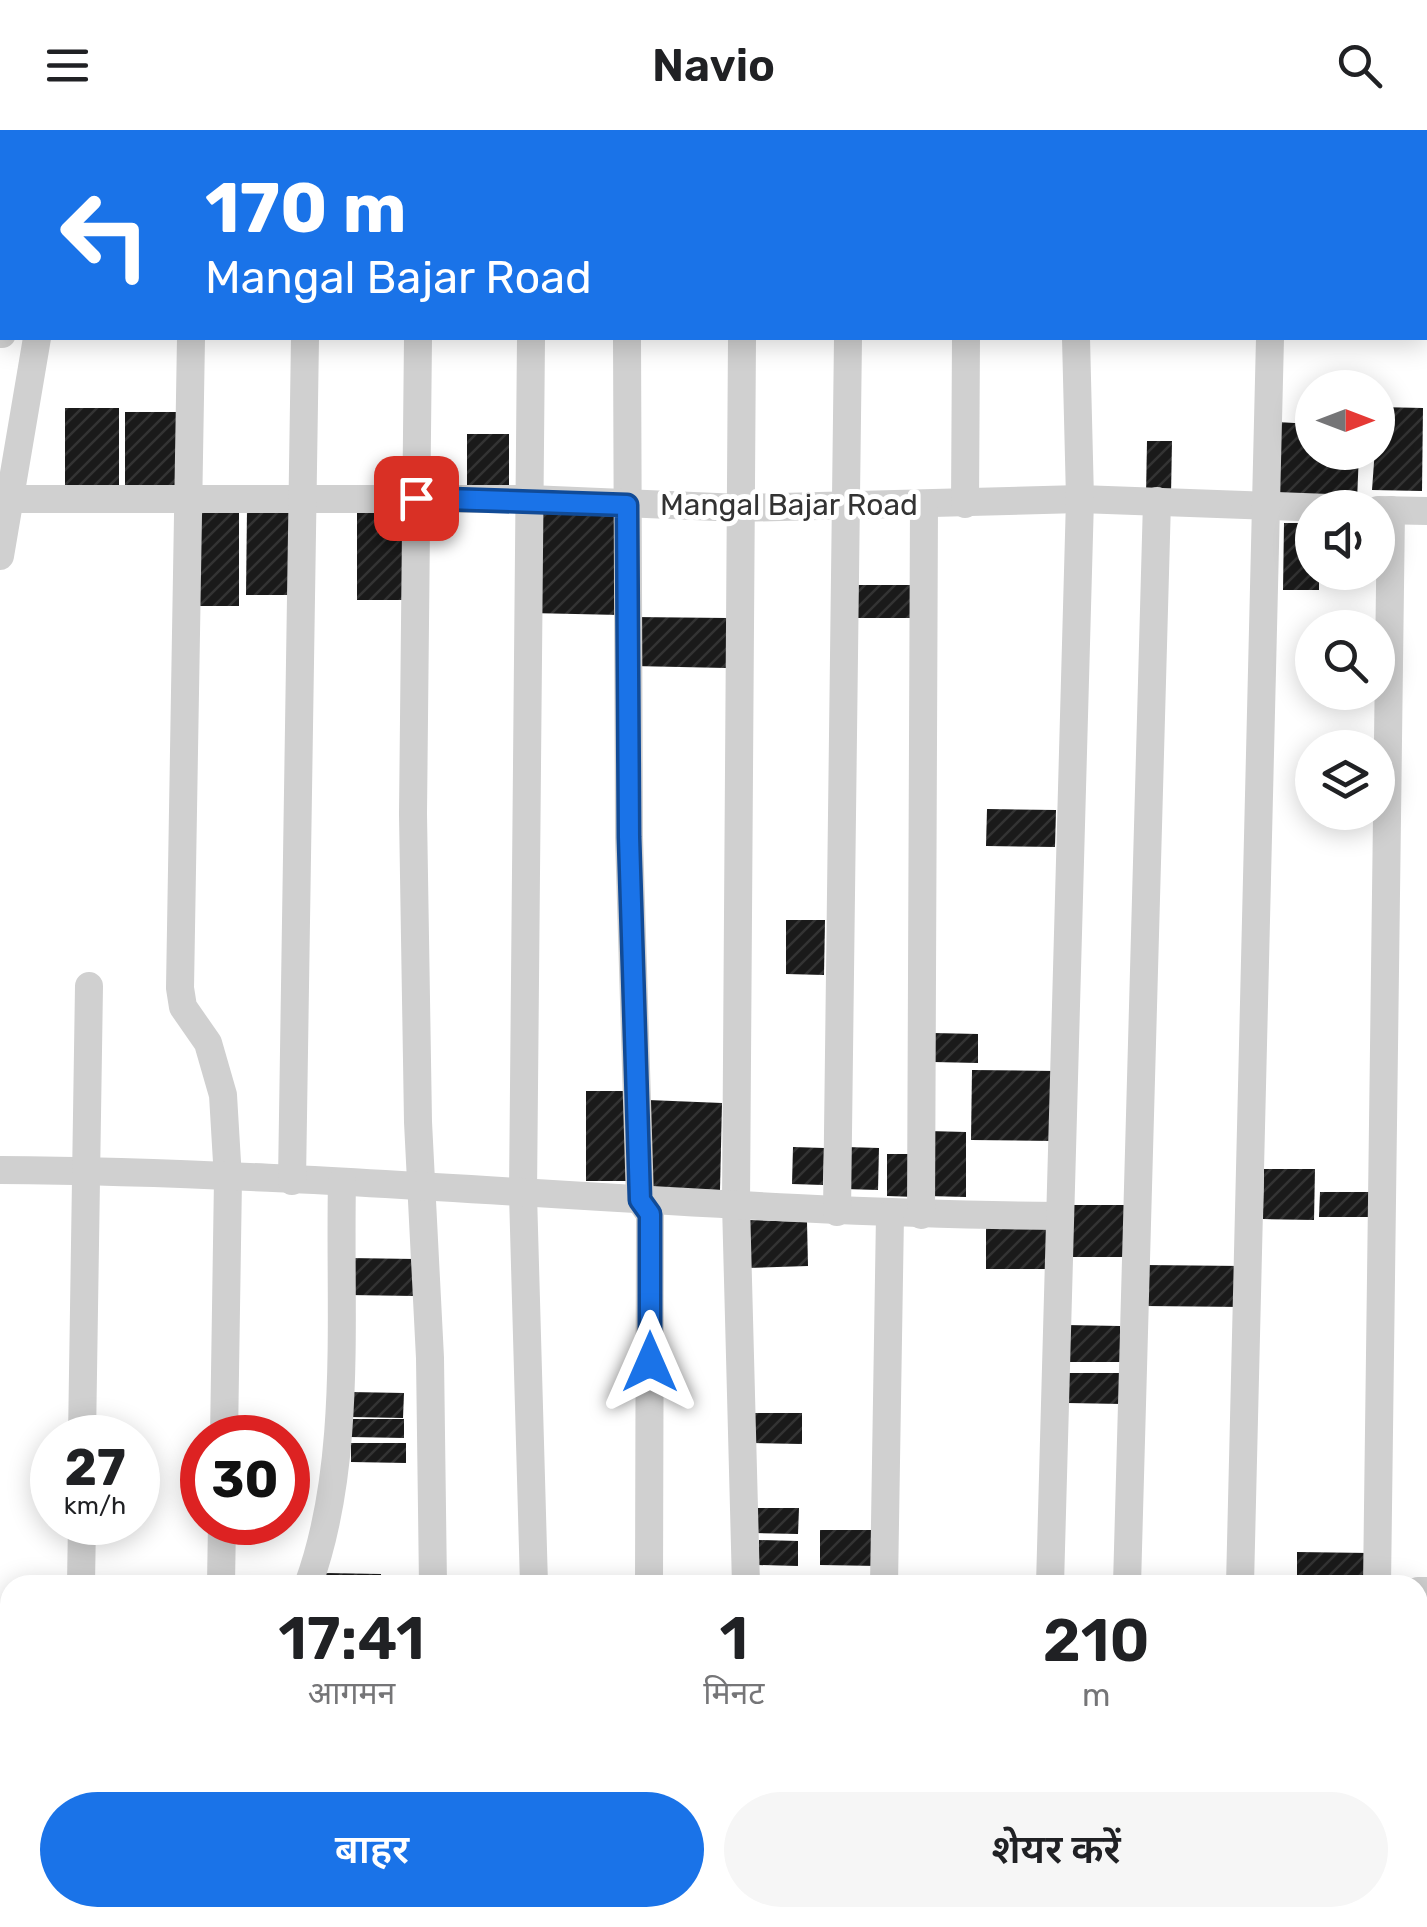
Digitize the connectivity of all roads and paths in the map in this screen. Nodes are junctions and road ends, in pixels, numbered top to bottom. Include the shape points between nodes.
1 (37, 340) edge
2 (191, 340) edge
3 (305, 340) edge
4 (418, 340) edge
5 (531, 340) edge
6 (628, 340) edge
7 (742, 340) edge
8 (848, 340) edge
9 (966, 340) edge
10 (1076, 340) edge
11 (1270, 340) edge
12 (190, 498) junction
13 (416, 498) junction
14 (4, 499) edge
15 (1080, 499) junction
16 (302, 500) junction
17 (530, 500) junction
18 (1156, 502) junction
19 (924, 504) junction
20 (965, 504) junction
21 (627, 505) junction
22 (1269, 505) junction
23 (1295, 506) edge
24 (846, 507) junction
25 (740, 508) junction
26 (1395, 510) edge
27 (1427, 511) edge
28 (0, 556) edge
29 (1384, 590) edge
30 (89, 986) dead end
31 (0, 1170) edge
32 (82, 1170) junction
33 (228, 1179) junction
34 (292, 1181) junction
35 (342, 1182) junction
36 (420, 1184) junction
37 (524, 1194) junction
38 (640, 1200) junction
39 (736, 1204) junction
40 (838, 1212) junction
41 (890, 1215) junction
42 (921, 1215) junction
43 (1058, 1216) junction
44 (82, 1415) edge
45 (224, 1415) edge
46 (82, 1545) edge
47 (222, 1545) edge
48 (82, 1575) edge
49 (221, 1575) edge
50 (312, 1575) edge
51 (432, 1575) edge
52 (534, 1575) edge
53 (649, 1575) edge
54 (746, 1575) edge
55 (884, 1575) edge
56 (1050, 1575) edge
57 (1127, 1575) edge
58 (1240, 1575) edge
59 (1378, 1575) edge

1 - 14 street
2 - 12 street
3 - 16 street
4 - 13 street
5 - 17 street
6 - 21 street
7 - 25 street
8 - 24 street
9 - 20 street
10 - 15 street
11 - 22 street
12 - 14 street, Mangal Bajar Road
12 - 16 street, Mangal Bajar Road
12 - 33 street via 180,988 183,1007 217,1066
13 - 16 street, Mangal Bajar Road
13 - 17 street, Mangal Bajar Road
13 - 36 street
14 - 28 street
15 - 18 street, Mangal Bajar Road
15 - 20 street, Mangal Bajar Road
15 - 43 street
16 - 34 street
17 - 21 street, Mangal Bajar Road
17 - 37 street
18 - 22 street, Mangal Bajar Road
18 - 57 street
19 - 20 street, Mangal Bajar Road
19 - 24 street, Mangal Bajar Road
19 - 42 street
21 - 25 street, Mangal Bajar Road
21 - 38 street
22 - 23 street, Mangal Bajar Road
22 - 58 street
24 - 25 street, Mangal Bajar Road
24 - 40 street
25 - 39 street
26 - 27 street
29 - 59 street
30 - 32 street
31 - 32 street
32 - 33 street
32 - 44 street
33 - 34 street
33 - 45 street
34 - 35 street
35 - 36 street
35 - 50 street via 334,1471
36 - 37 street
36 - 51 street
37 - 38 street
37 - 52 street
38 - 39 street
38 - 53 street via 650,1214
39 - 40 street
39 - 54 street
40 - 41 street
41 - 42 street
41 - 55 street
42 - 43 street
43 - 56 street
46 - 48 street
47 - 49 street

